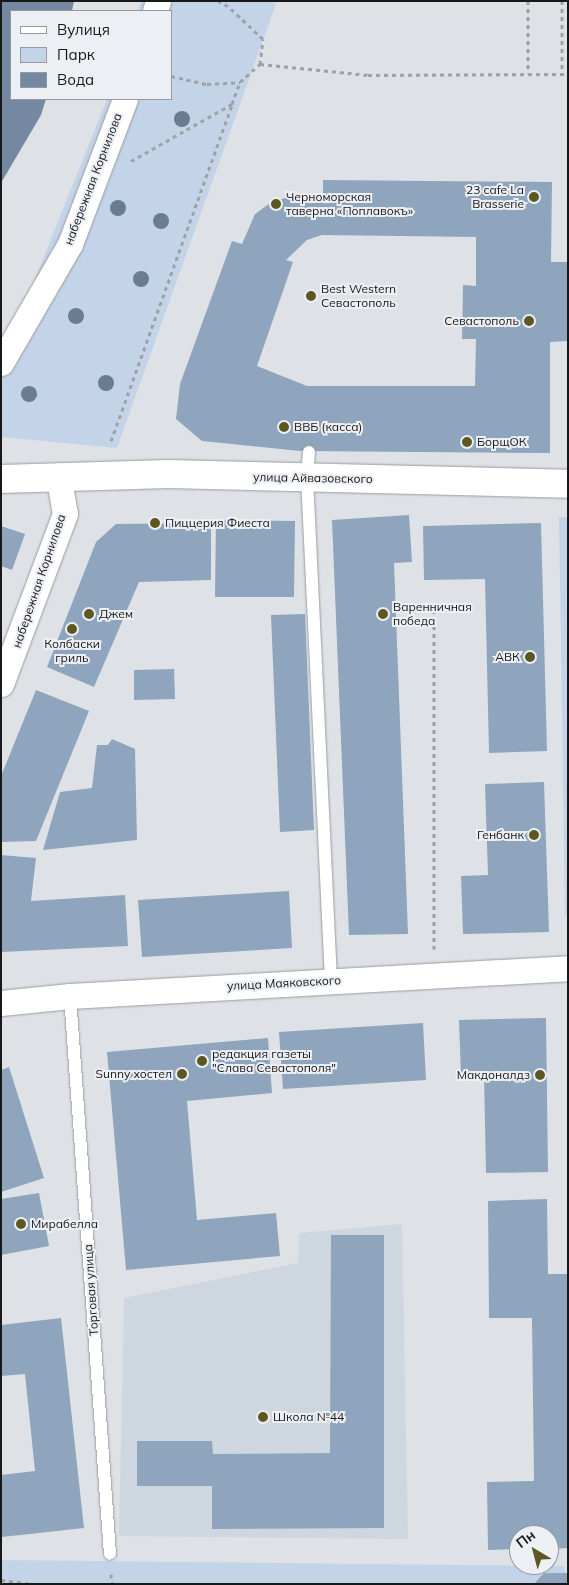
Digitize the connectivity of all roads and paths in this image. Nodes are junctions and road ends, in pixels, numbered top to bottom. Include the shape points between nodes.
1 (218, 1) edge
2 (528, 1) edge
3 (562, 1) edge
4 (260, 64) junction
5 (528, 73) junction
6 (562, 74) junction
7 (568, 74) edge
8 (172, 76) edge
9 (240, 82) junction
10 (124, 100) edge
11 (232, 104) junction
12 (93, 182) junction
13 (1, 363) edge
14 (111, 441) dead end
15 (308, 464) junction
16 (58, 476) junction
17 (1, 480) edge
18 (568, 484) edge
19 (434, 603) dead end
20 (1, 684) edge
21 (568, 968) edge
22 (434, 975) junction
23 (331, 980) junction
24 (70, 996) junction
25 (1, 1003) edge
26 (110, 1554) dead end
27 (1, 1580) edge
28 (36, 1584) edge

1 - 4 path via 228,6 263,39
2 - 5 path
3 - 6 path
4 - 5 path via 368,75
4 - 9 path
5 - 6 path
6 - 7 path
8 - 9 path via 207,84
9 - 11 path
10 - 12 street, набережная Корнилова
11 - 12 path
11 - 14 path
12 - 13 street, набережная Корнилова via 70,244
15 - 16 street, улица Айвазовского
15 - 18 street, улица Айвазовского
15 - 23 lane
16 - 17 street, улица Айвазовского
16 - 20 street, набережная Корнилова via 65,514
19 - 22 path
21 - 22 street, улица Маяковского
22 - 23 street, улица Маяковского
23 - 24 street, улица Маяковского
24 - 25 street, улица Маяковского
24 - 26 lane, Торговая улица
27 - 28 path

